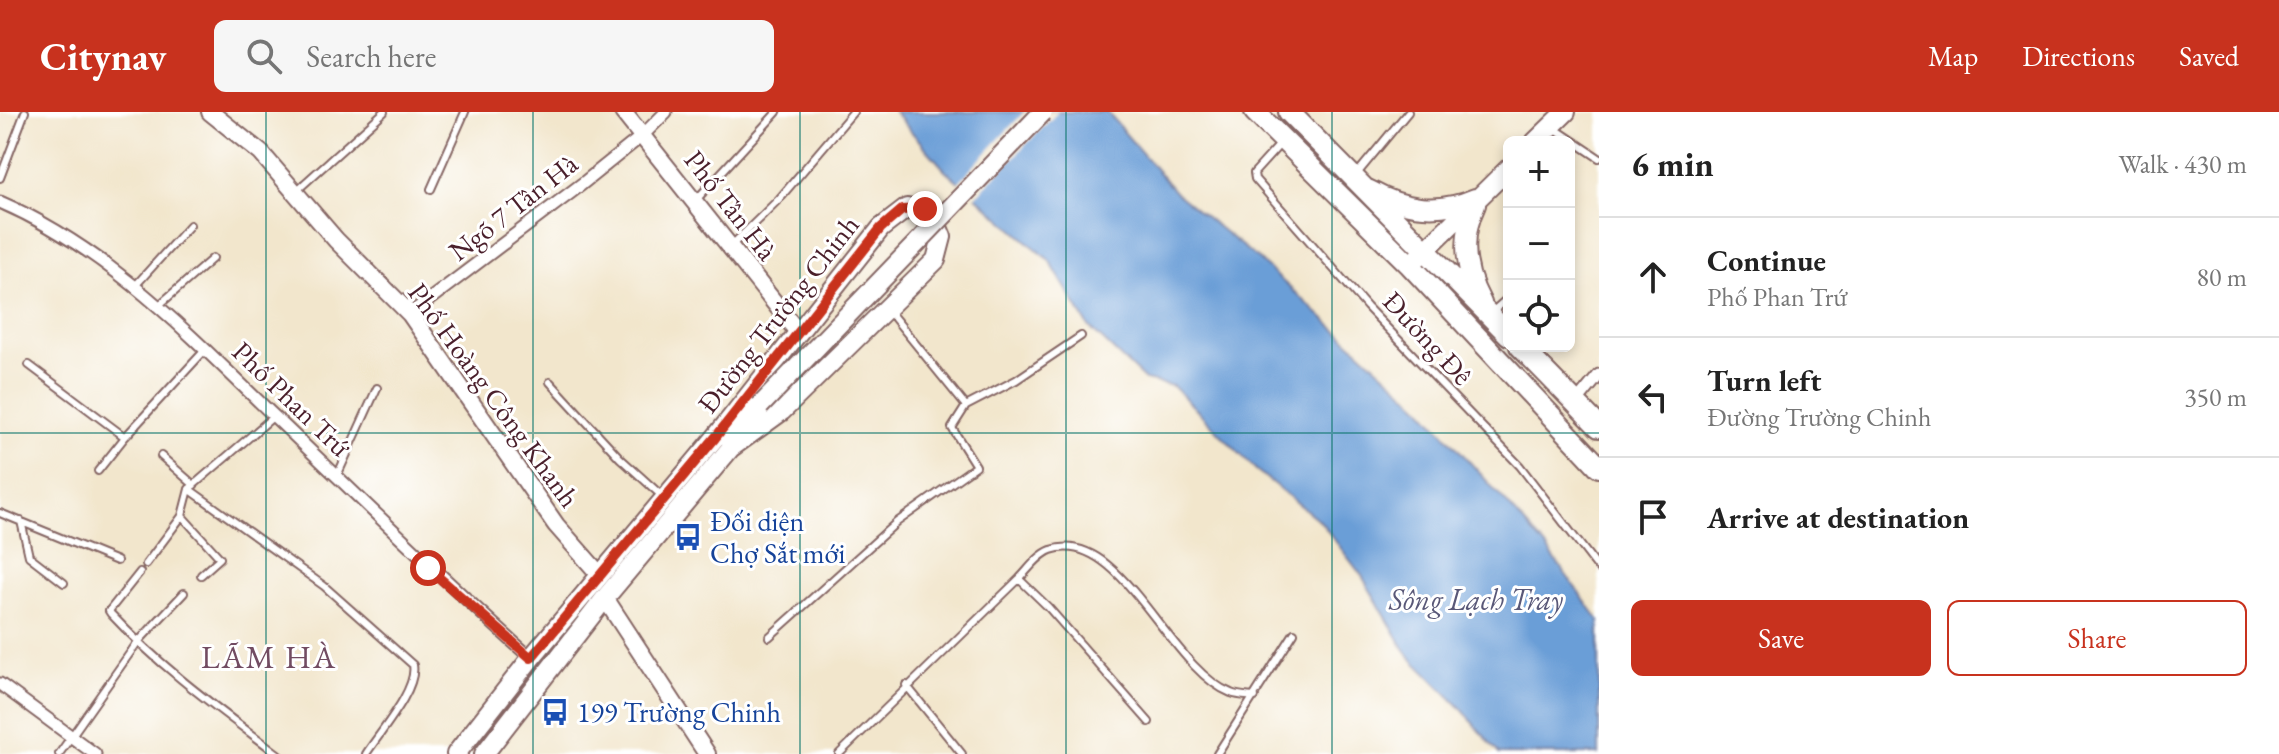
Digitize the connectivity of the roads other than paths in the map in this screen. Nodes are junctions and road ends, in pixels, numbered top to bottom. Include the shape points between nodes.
1 (25, 112) edge
2 (210, 112) edge
3 (384, 112) edge
4 (465, 112) edge
5 (623, 112) edge
6 (666, 112) edge
7 (777, 112) edge
8 (853, 112) edge
9 (1043, 112) edge
10 (1255, 112) edge
11 (1289, 112) edge
12 (1408, 112) edge
13 (1566, 112) edge
14 (1551, 126) junction
15 (643, 135) junction
16 (1541, 136) edge
17 (1284, 140) junction
18 (1599, 158) edge
19 (1503, 174) edge
20 (0, 178) edge
21 (1357, 182) junction
22 (431, 189) dead end
23 (295, 192) junction
24 (1481, 196) junction
25 (696, 200) junction
26 (0, 202) edge
27 (190, 225) dead end
28 (729, 247) junction
29 (213, 258) dead end
30 (1418, 258) junction
31 (135, 286) junction
32 (1503, 302) edge
33 (158, 306) junction
34 (885, 307) junction
35 (410, 314) junction
36 (1489, 314) junction
37 (1503, 329) edge
38 (797, 331) junction
39 (1081, 336) dead end
40 (206, 349) junction
41 (1526, 352) edge
42 (29, 365) dead end
43 (1599, 375) edge
44 (550, 382) dead end
45 (377, 388) dead end
46 (1576, 403) junction
47 (966, 406) junction
48 (274, 415) junction
49 (1599, 427) edge
50 (125, 437) junction
51 (724, 442) junction
52 (161, 456) dead end
53 (1599, 467) edge
54 (98, 471) dead end
55 (337, 476) junction
56 (192, 487) junction
57 (664, 497) junction
58 (0, 513) edge
59 (182, 516) junction
60 (21, 521) junction
61 (117, 561) dead end
62 (146, 564) dead end
63 (1599, 569) edge
64 (140, 572) dead end
65 (201, 575) dead end
66 (600, 575) junction
67 (1019, 579) junction
68 (64, 583) dead end
69 (184, 593) dead end
70 (605, 598) junction
71 (1294, 633) dead end
72 (769, 637) dead end
73 (137, 643) junction
74 (531, 658) junction
75 (0, 684) edge
76 (906, 685) junction
77 (1255, 697) junction
78 (1149, 722) dead end
79 (71, 736) junction
80 (59, 754) edge
81 (95, 754) edge
82 (278, 754) edge
83 (366, 754) edge
84 (456, 754) edge
85 (484, 754) edge
86 (707, 754) edge
87 (839, 754) edge
88 (962, 754) edge
89 (1217, 754) edge

1 - 20 lane
2 - 23 street, Phố Hoàng Công Khanh via 261,153
3 - 23 lane
4 - 22 lane
5 - 15 street, Phố Tân Hà
6 - 15 street, Ngõ 7 Tân Hà
7 - 25 lane
8 - 28 lane via 779,199
9 - 51 main road, Đường Trường Chinh, bridge
10 - 17 highway
11 - 21 highway
12 - 21 lane
13 - 14 main road
14 - 16 main road
14 - 18 lane
15 - 25 street, Phố Tân Hà
15 - 35 street, Ngõ 7 Tân Hà
17 - 30 highway
17 - 63 lane, Đường Đê via 1254,173 1255,179 1367,307 1520,466
19 - 24 main road
21 - 24 main road via 1385,199 1423,209
21 - 30 highway
23 - 35 street, Phố Hoàng Công Khanh
24 - 30 main road
24 - 36 main road via 1469,219 1467,264
25 - 28 street, Phố Tân Hà
26 - 31 street, Phố Phan Trứ via 70,239
27 - 31 lane
28 - 38 street, Phố Tân Hà
29 - 33 lane
30 - 36 highway
30 - 53 highway
31 - 33 street, Phố Phan Trứ
32 - 36 lane
33 - 40 street, Phố Phan Trứ
34 - 38 main road, Đường Trường Chinh via 940,253 939,224 925,209 895,214
34 - 47 lane
34 - 51 main road, Đường Trường Chinh via 782,411
35 - 66 street, Phố Hoàng Công Khanh via 556,525
36 - 37 highway
38 - 51 main road, Đường Trường Chinh
39 - 47 lane
40 - 48 street, Phố Phan Trứ
40 - 50 lane
41 - 46 highway
42 - 50 lane
43 - 46 street
44 - 57 lane
45 - 55 lane
46 - 49 highway
47 - 72 lane via 952,428 976,466 897,522
48 - 55 street, Phố Phan Trứ
48 - 56 lane
50 - 54 lane
51 - 57 main road, Đường Trường Chinh
51 - 70 main road, Đường Trường Chinh
52 - 56 lane
55 - 74 street, Phố Phan Trứ via 428,568
56 - 59 lane
56 - 83 lane via 324,586 413,665 415,675 402,700
57 - 66 main road, Đường Trường Chinh
58 - 60 lane
59 - 62 lane
59 - 65 lane via 220,558
60 - 61 lane
60 - 68 lane via 29,556
64 - 73 lane via 109,611
66 - 74 main road, Đường Trường Chinh
67 - 76 lane
67 - 77 lane via 1043,555 1061,548 1090,554 1110,564 1183,656 1221,688
67 - 78 lane
69 - 73 lane
70 - 85 main road, Đường Trường Chinh
70 - 86 street
71 - 77 lane
73 - 79 lane
73 - 82 lane
74 - 84 main road, Đường Trường Chinh
75 - 79 street
76 - 87 lane
76 - 88 lane
77 - 89 lane
79 - 80 lane
79 - 81 street

